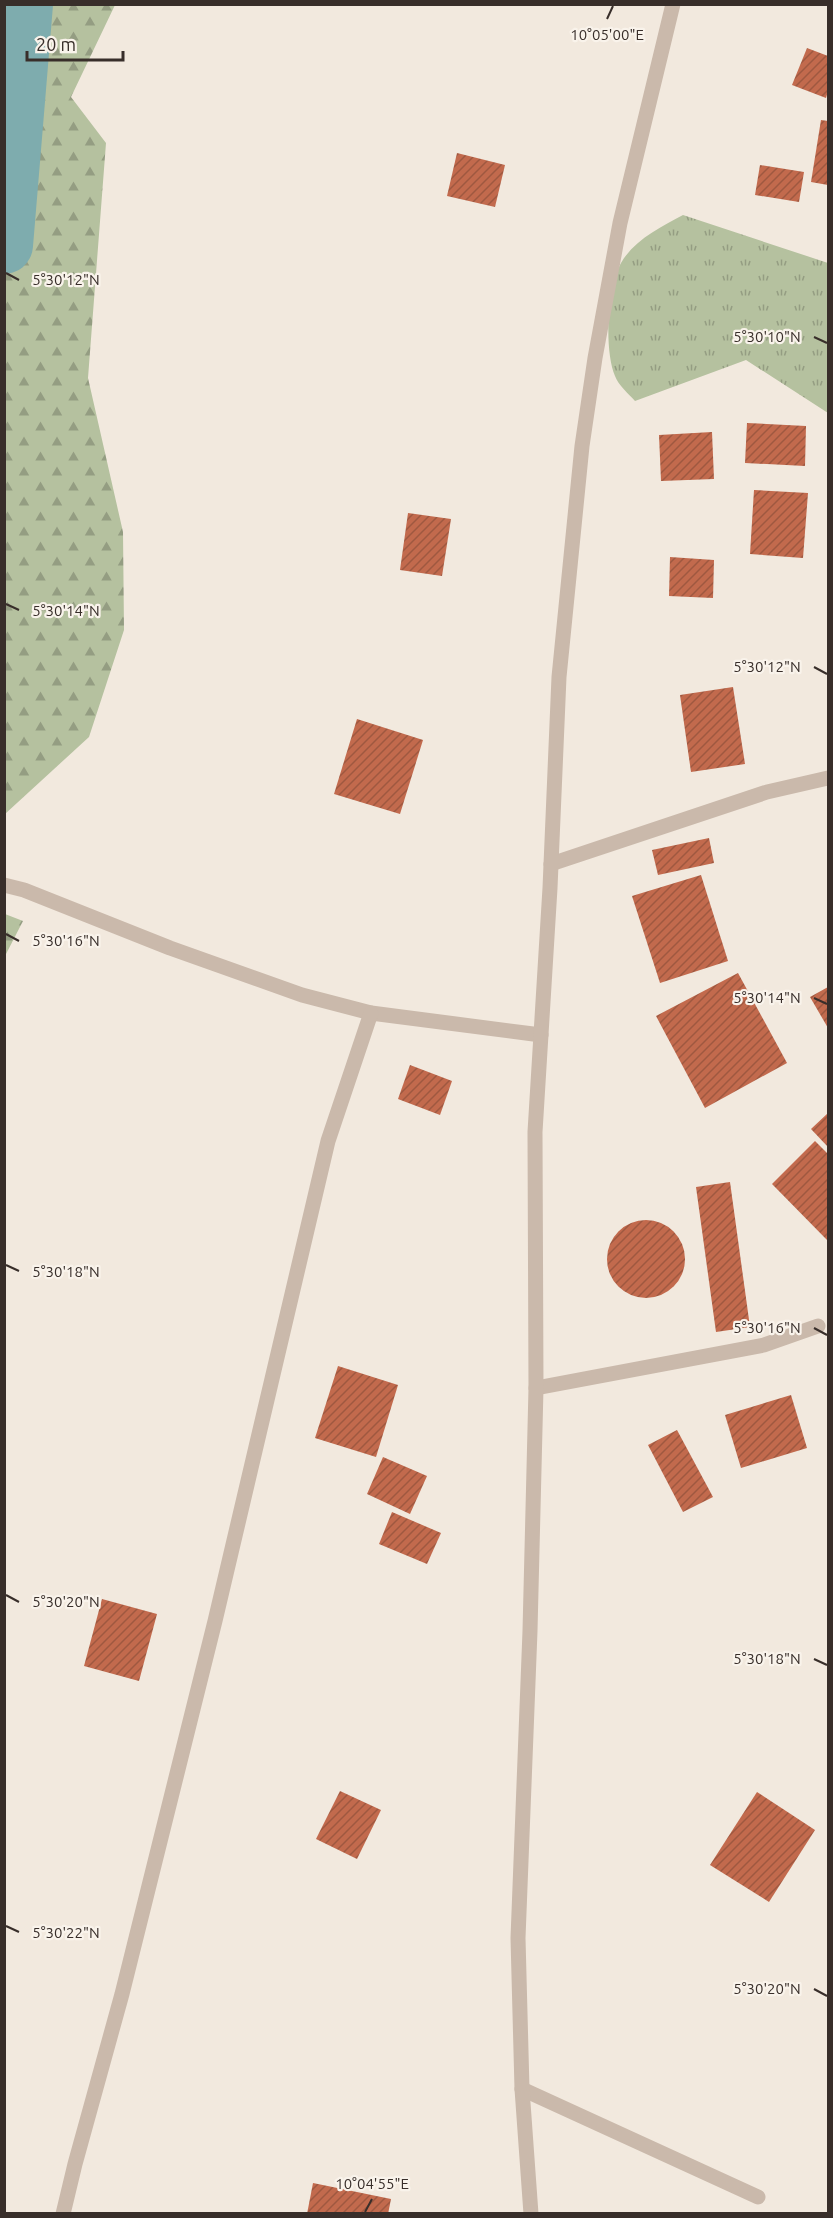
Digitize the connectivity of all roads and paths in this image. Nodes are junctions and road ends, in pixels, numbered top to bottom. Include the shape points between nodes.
1 (673, 4) edge
2 (828, 778) edge
3 (551, 864) junction
4 (4, 885) edge
5 (371, 1013) junction
6 (541, 1035) junction
7 (818, 1326) dead end
8 (536, 1388) junction
9 (522, 2089) junction
10 (759, 2198) dead end
11 (63, 2214) edge
12 (531, 2214) edge

1 - 3 street via 620,223 582,446 559,677
2 - 3 street via 767,792
3 - 6 street
4 - 5 street via 302,995
5 - 6 street
5 - 11 street via 328,1141 215,1621
6 - 8 street via 535,1132
7 - 8 street via 764,1345
8 - 9 street via 518,1938
9 - 10 street
9 - 12 street

